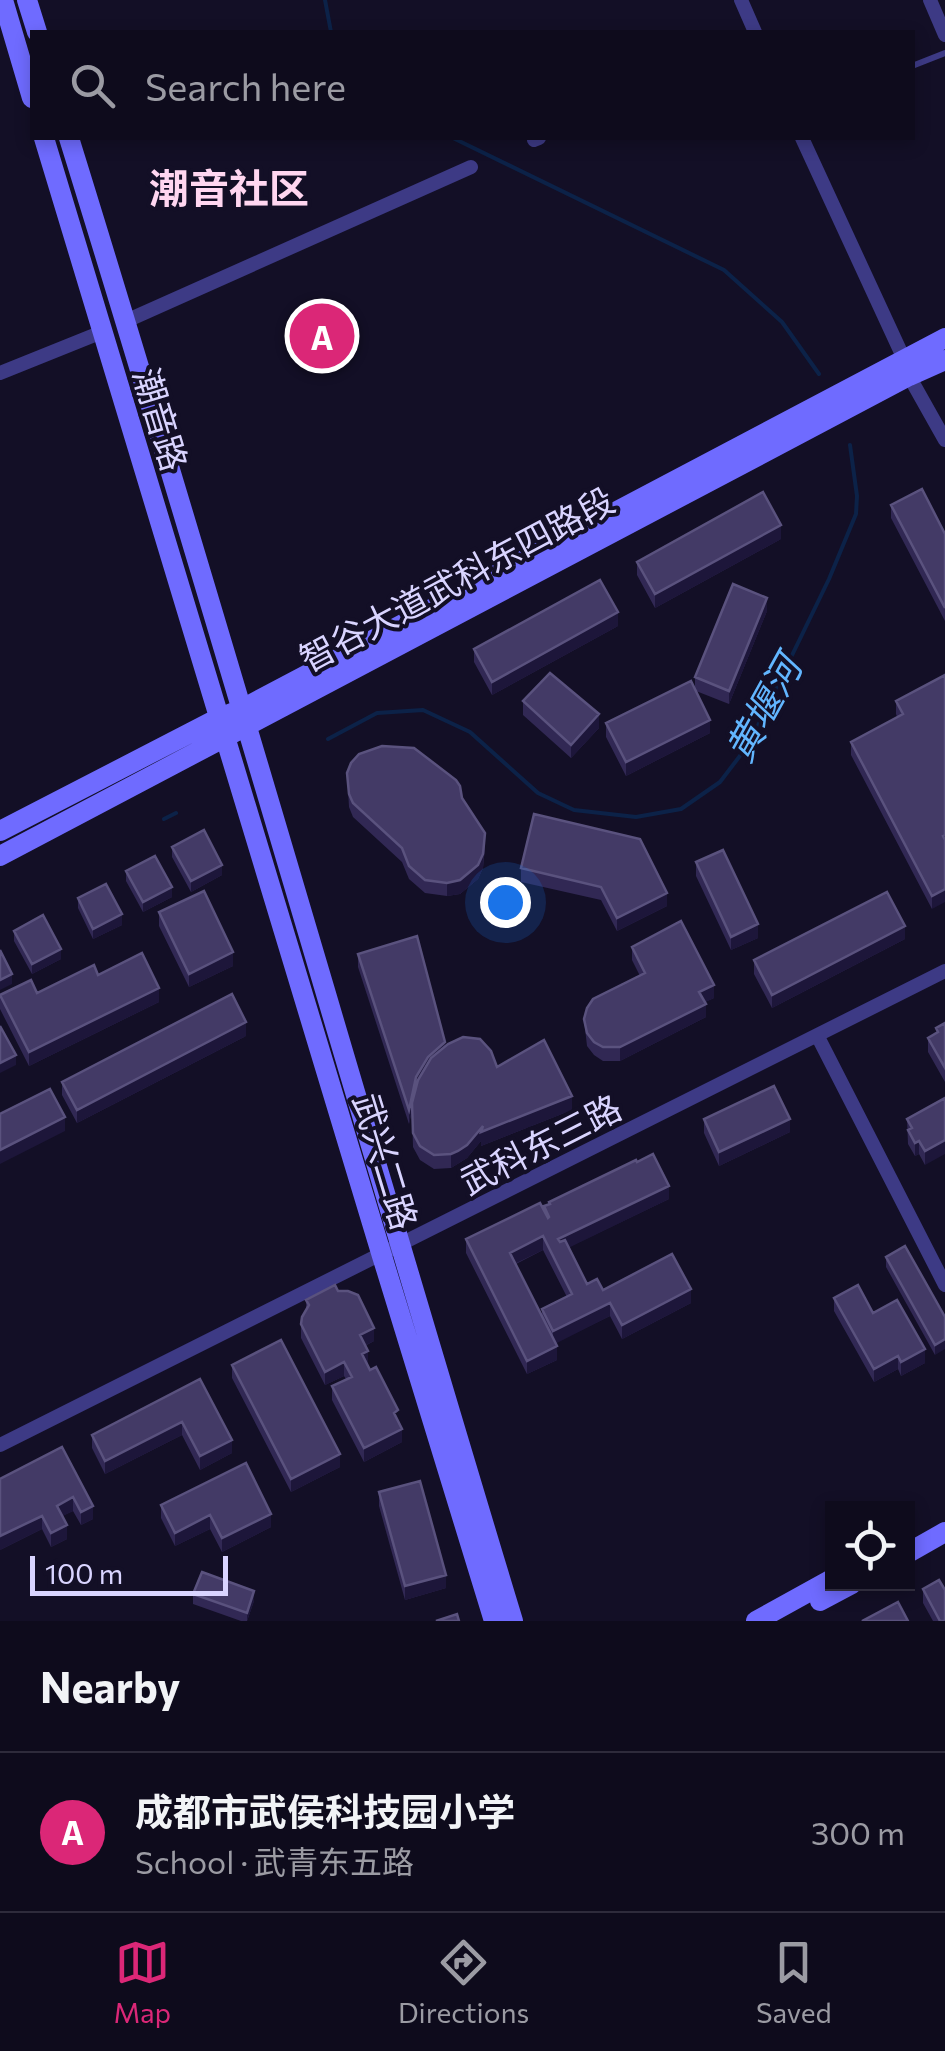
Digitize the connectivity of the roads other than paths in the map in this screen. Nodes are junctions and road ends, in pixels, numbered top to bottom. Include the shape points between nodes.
1 (3, 0) edge
2 (27, 0) edge
3 (741, 0) edge
4 (930, 0) edge
5 (36, 30) edge
6 (754, 30) edge
7 (945, 35) edge
8 (945, 53) edge
9 (915, 65) edge
10 (30, 91) edge
11 (45, 140) edge
12 (70, 140) edge
13 (803, 140) edge
14 (471, 166) dead end
15 (126, 321) junction
16 (102, 332) junction
17 (945, 338) edge
18 (945, 360) edge
19 (906, 367) junction
20 (0, 373) edge
21 (945, 440) edge
22 (245, 717) junction
23 (223, 728) junction
24 (0, 832) edge
25 (0, 856) edge
26 (945, 972) edge
27 (818, 1037) junction
28 (390, 1251) junction
29 (945, 1285) edge
30 (0, 1445) edge
31 (945, 1518) edge
32 (945, 1532) edge
33 (915, 1534) edge
34 (915, 1549) edge
35 (825, 1583) edge
36 (839, 1591) edge
37 (494, 1621) edge
38 (514, 1621) edge
39 (756, 1621) edge
40 (783, 1621) edge

1 - 10 street
2 - 5 street
3 - 6 street
4 - 7 street
8 - 9 lane
11 - 16 street, 潮音路
12 - 15 street, 潮音路
13 - 19 street
14 - 15 street
15 - 22 street, 潮音路
16 - 20 street
16 - 23 street, 潮音路
17 - 19 street
18 - 19 street, 智谷大道武科东四路段
19 - 21 street
19 - 22 street, 智谷大道武科东四路段
22 - 23 street, 智谷大道武科东四路段
22 - 28 street, 潮音路
23 - 24 street, 智谷大道武科东四路段
23 - 25 street, 智谷大道武科东四路段
23 - 28 street, 武兴二路
26 - 27 street, 武科东三路
27 - 28 street, 武科东三路
27 - 29 street
28 - 30 street, 武科东三路
28 - 37 street, 武兴二路
28 - 38 street
31 - 33 street
32 - 34 street
35 - 39 street
36 - 40 street

